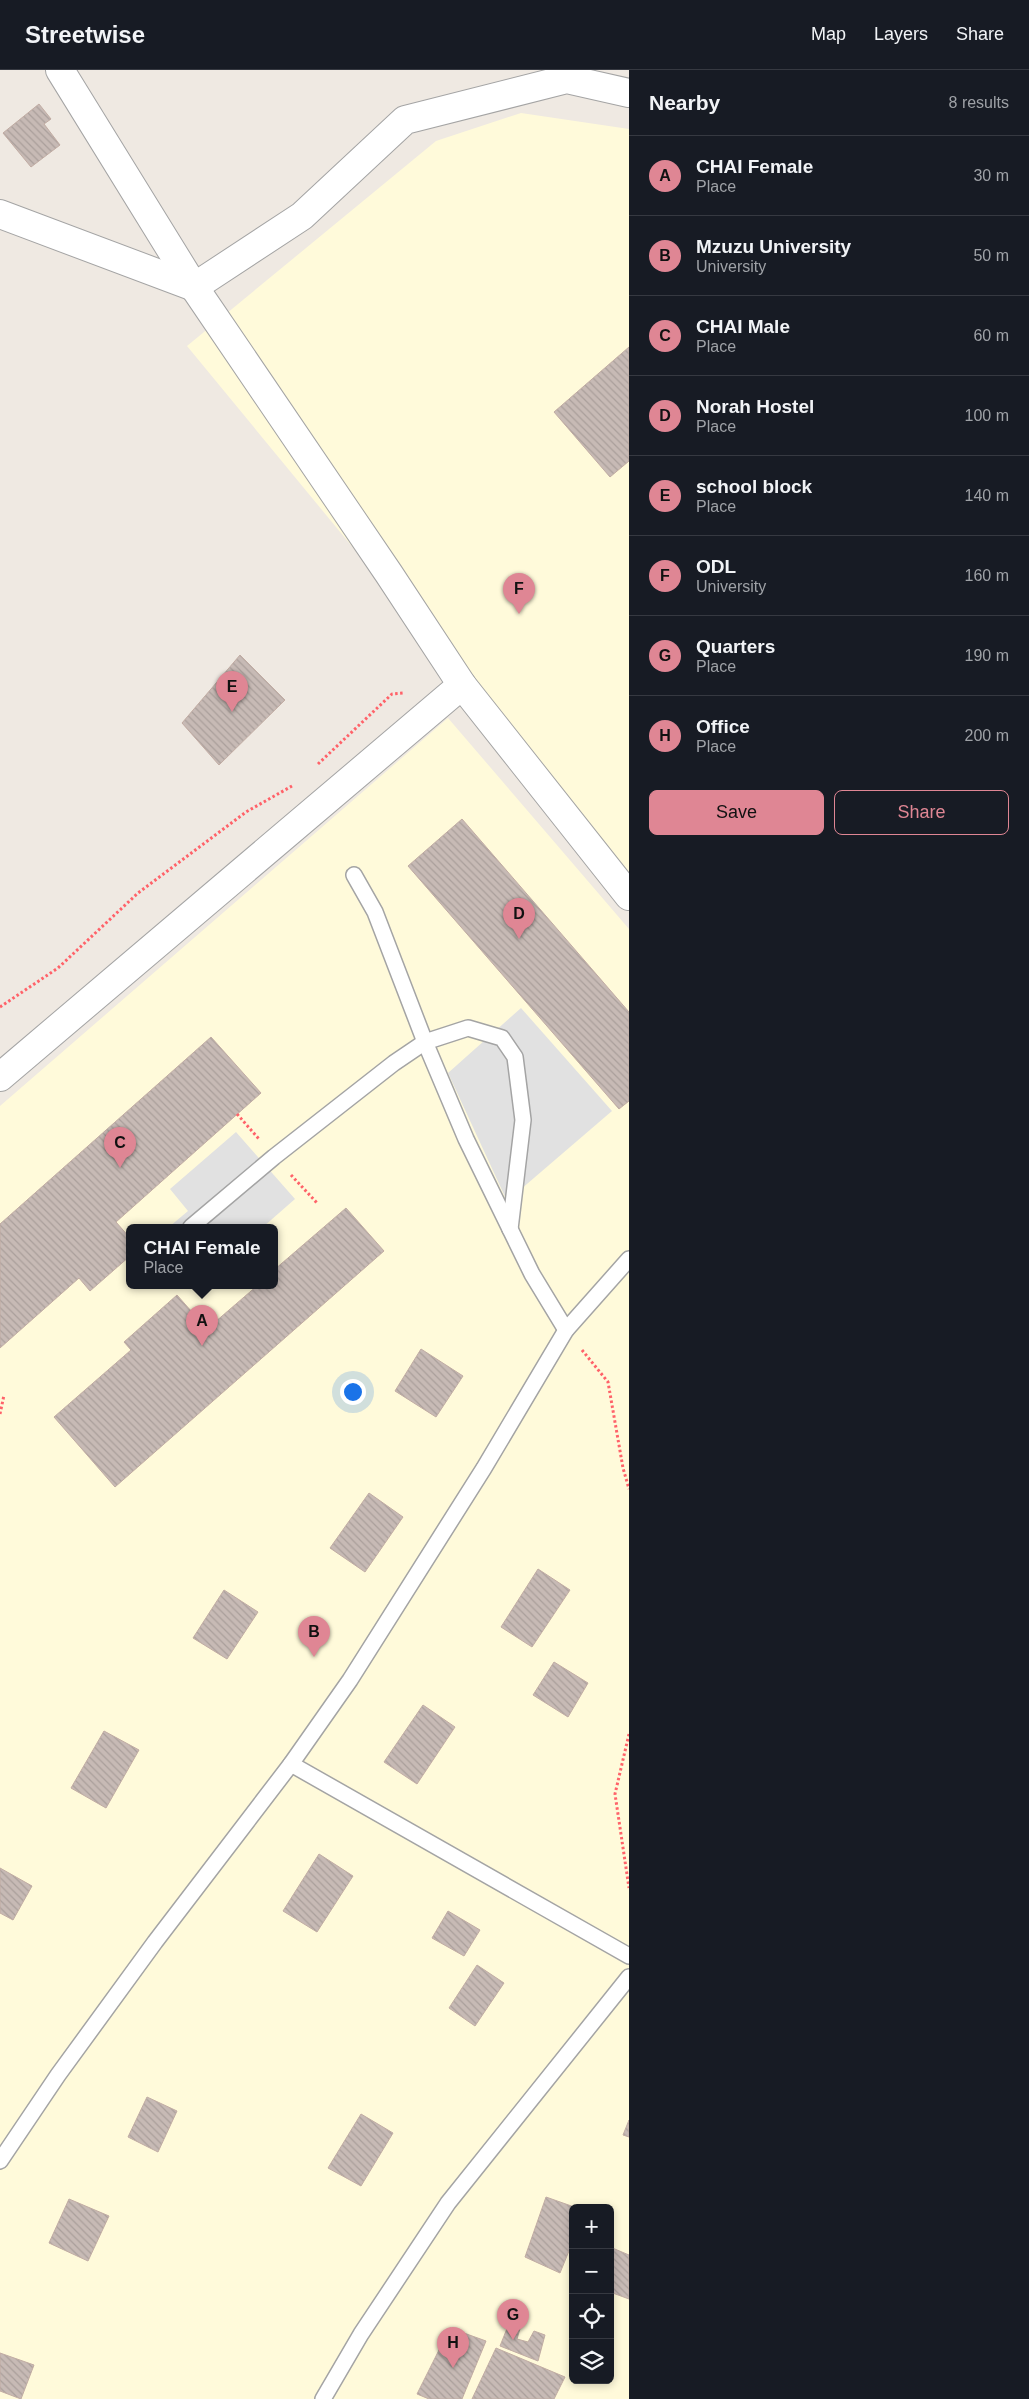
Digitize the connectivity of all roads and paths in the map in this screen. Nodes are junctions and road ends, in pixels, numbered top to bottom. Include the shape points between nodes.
1 (60, 70) edge
2 (629, 94) edge
3 (0, 214) edge
4 (194, 287) junction
5 (462, 685) junction
6 (409, 692) dead end
7 (311, 769) dead end
8 (297, 783) dead end
9 (354, 875) dead end
10 (629, 896) edge
11 (0, 1007) edge
12 (425, 1042) junction
13 (0, 1077) edge
14 (237, 1114) dead end
15 (274, 1157) junction
16 (318, 1204) dead end
17 (195, 1224) edge
18 (510, 1229) junction
19 (629, 1259) edge
20 (566, 1330) junction
21 (4, 1395) dead end
22 (0, 1414) edge
23 (629, 1489) edge
24 (629, 1734) edge
25 (292, 1764) junction
26 (629, 1888) edge
27 (629, 1956) edge
28 (629, 1977) edge
29 (0, 2162) edge
30 (323, 2399) edge

1 - 4 street
2 - 4 street via 567,79 405,120 302,216
3 - 4 street
4 - 5 street
5 - 10 street
5 - 13 street
6 - 7 path via 392,694
8 - 11 path via 246,812 138,893 58,968
9 - 12 lane via 374,912
12 - 15 lane
12 - 18 lane via 466,1139
12 - 18 lane via 468,1028 502,1038 515,1058 523,1120
14 - 15 path
15 - 16 path
15 - 17 lane
18 - 20 lane via 532,1274
19 - 20 lane
20 - 23 path via 608,1382
20 - 25 lane via 421,1569
21 - 22 path
24 - 26 path via 615,1794
25 - 27 lane
25 - 29 lane via 143,1958
28 - 30 lane via 448,2203 361,2334

